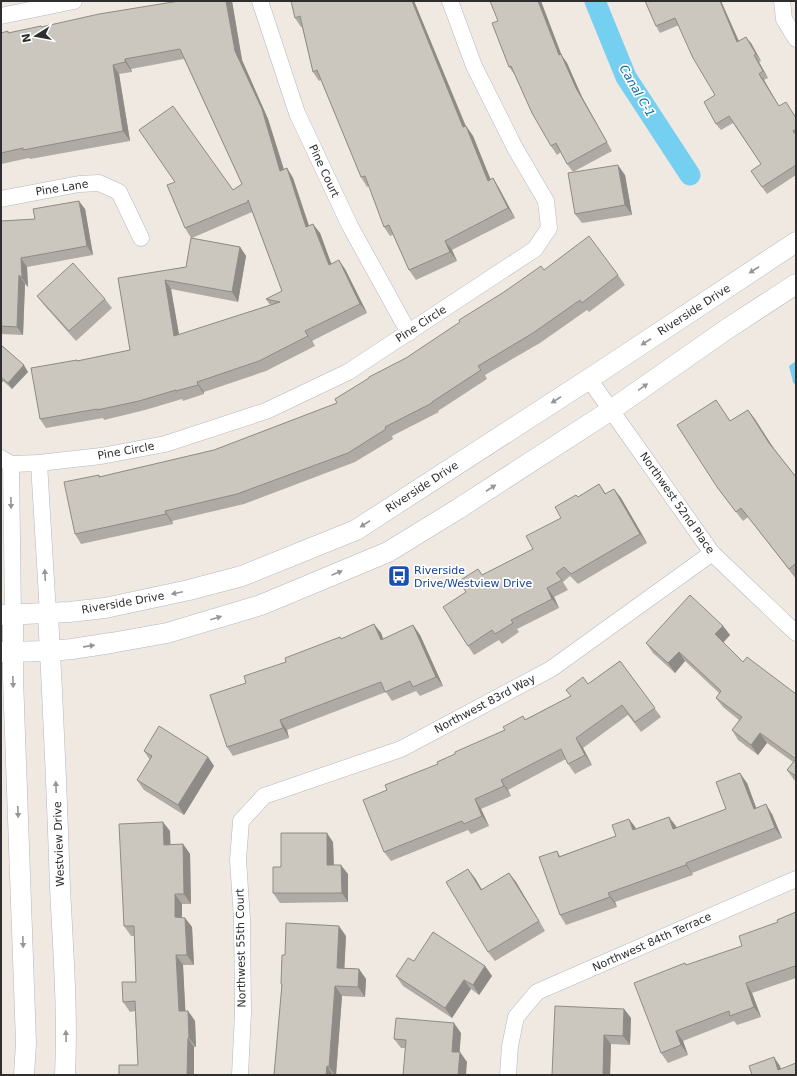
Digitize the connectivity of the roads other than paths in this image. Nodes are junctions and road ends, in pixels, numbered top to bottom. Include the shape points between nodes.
1 (74, 1) edge
2 (260, 1) edge
3 (450, 1) edge
4 (782, 1) edge
5 (1, 16) edge
6 (796, 39) edge
7 (1, 199) edge
8 (140, 238) dead end
9 (796, 242) edge
10 (796, 284) edge
11 (409, 333) junction
12 (589, 379) junction
13 (612, 410) junction
14 (6, 461) edge
15 (39, 463) junction
16 (712, 553) junction
17 (48, 614) junction
18 (7, 616) edge
19 (796, 633) edge
20 (50, 651) junction
21 (7, 652) edge
22 (241, 821) joint
23 (796, 879) edge
24 (24, 1075) edge
25 (65, 1075) edge
26 (240, 1075) edge
27 (508, 1075) edge

1 - 5 street
2 - 11 street, Pine Court via 297,113 350,226
3 - 11 street, Pine Circle via 474,66 546,201 549,228 535,249
4 - 6 street via 784,19
7 - 8 street, Pine Lane via 99,182 119,192
9 -> 12 street, Riverside Drive
13 -> 10 street
11 - 15 street, Pine Circle via 348,372 266,411 165,444 101,456
12 - 13 street, Northwest 52nd Place
12 -> 17 street, Riverside Drive via 356,530 242,576 105,608
13 - 16 street, Northwest 52nd Place
20 -> 13 street via 175,631 261,605 388,552
14 - 15 street, Pine Circle
14 -> 18 street, Pine Circle
17 -> 15 street
16 - 19 street, Northwest 52nd Place
16 - 22 street, Northwest 83rd Way via 551,669 400,749 264,796
17 - 18 street, Riverside Drive
17 - 20 street, Westview Drive
18 - 21 street
20 - 21 street
25 -> 20 street, Westview Drive via 66,1023
21 -> 24 street via 26,1043
22 - 26 street, Northwest 55th Court via 238,860 242,919 243,1013
23 - 27 street, Northwest 84th Terrace via 537,992 516,1016

